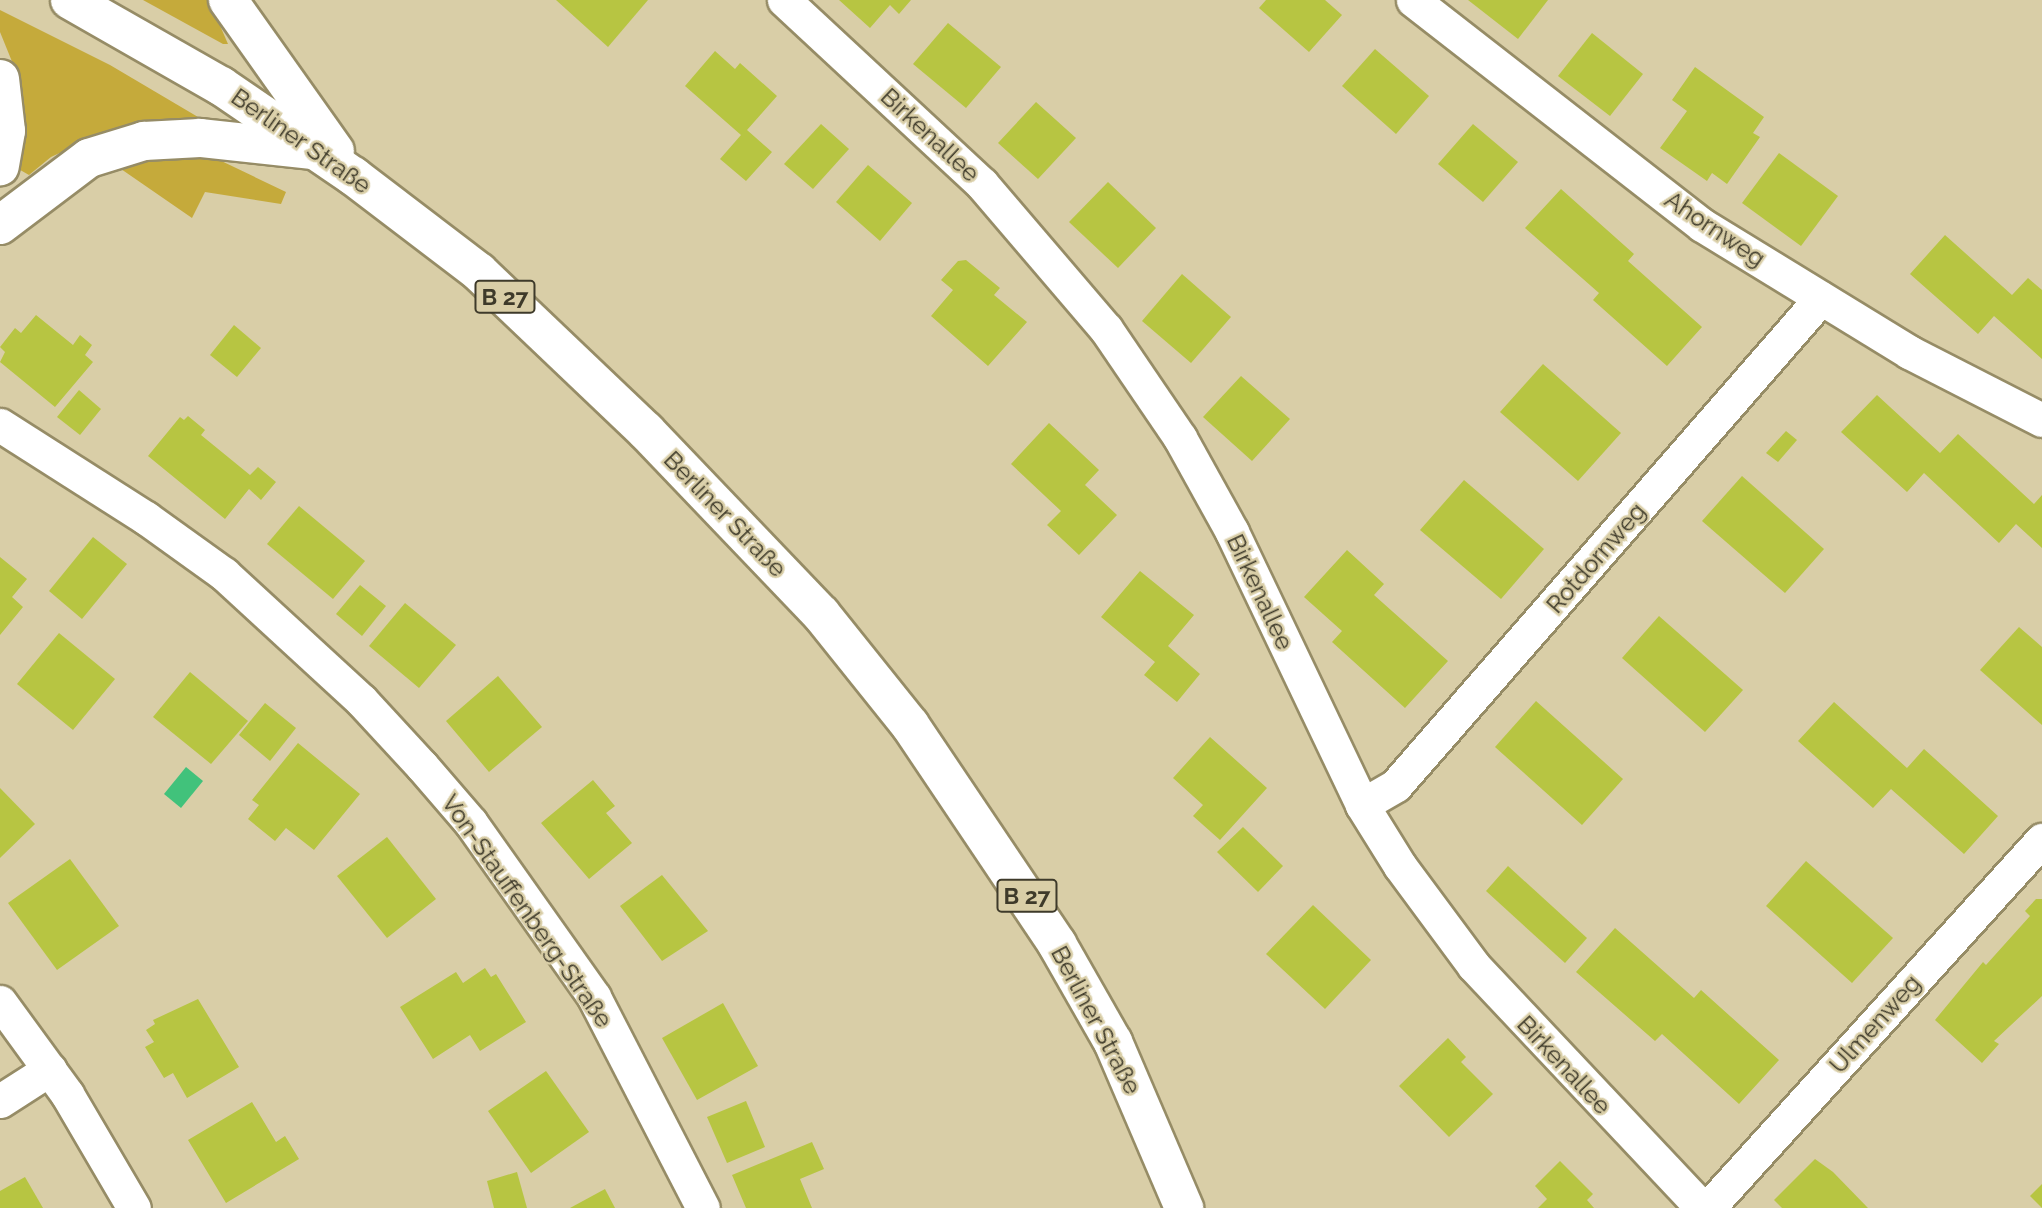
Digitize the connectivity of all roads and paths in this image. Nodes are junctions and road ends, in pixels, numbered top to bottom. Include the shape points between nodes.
1 (70, 0) edge
2 (228, 0) edge
3 (785, 0) edge
4 (1413, 0) edge
5 (0, 79) edge
6 (316, 151) junction
7 (0, 166) edge
8 (353, 176) junction
9 (0, 225) edge
10 (1821, 299) junction
11 (2042, 420) edge
12 (0, 425) edge
13 (1362, 805) junction
14 (2042, 840) edge
15 (0, 1002) edge
16 (50, 1069) junction
17 (0, 1101) edge
18 (134, 1208) edge
19 (703, 1208) edge
20 (1184, 1208) edge
21 (1702, 1208) edge
22 (1708, 1208) edge

1 - 6 highway, Berliner Straße / B 27 via 221,86
2 - 8 highway
3 - 13 street, Birkenallee via 982,184 1107,329 1180,438 1232,532
4 - 10 street, Ahornweg via 1702,225
5 - 7 highway via 6,131
6 - 8 highway, Berliner Straße / B 27
6 - 9 highway via 200,138 144,141 89,158
8 - 20 highway, Berliner Straße / B 27 via 478,272 646,431 821,614 910,725 1057,944 1113,1042
10 - 11 street, Ahornweg via 1909,352
10 - 13 street, Rotdornweg via 1396,785
12 - 19 street, Von-Stauffenberg-Straße via 224,574 360,700 422,766 471,824 594,997
13 - 21 street, Birkenallee via 1474,966
14 - 22 street, Ulmenweg
15 - 16 street
16 - 17 street
16 - 18 street

